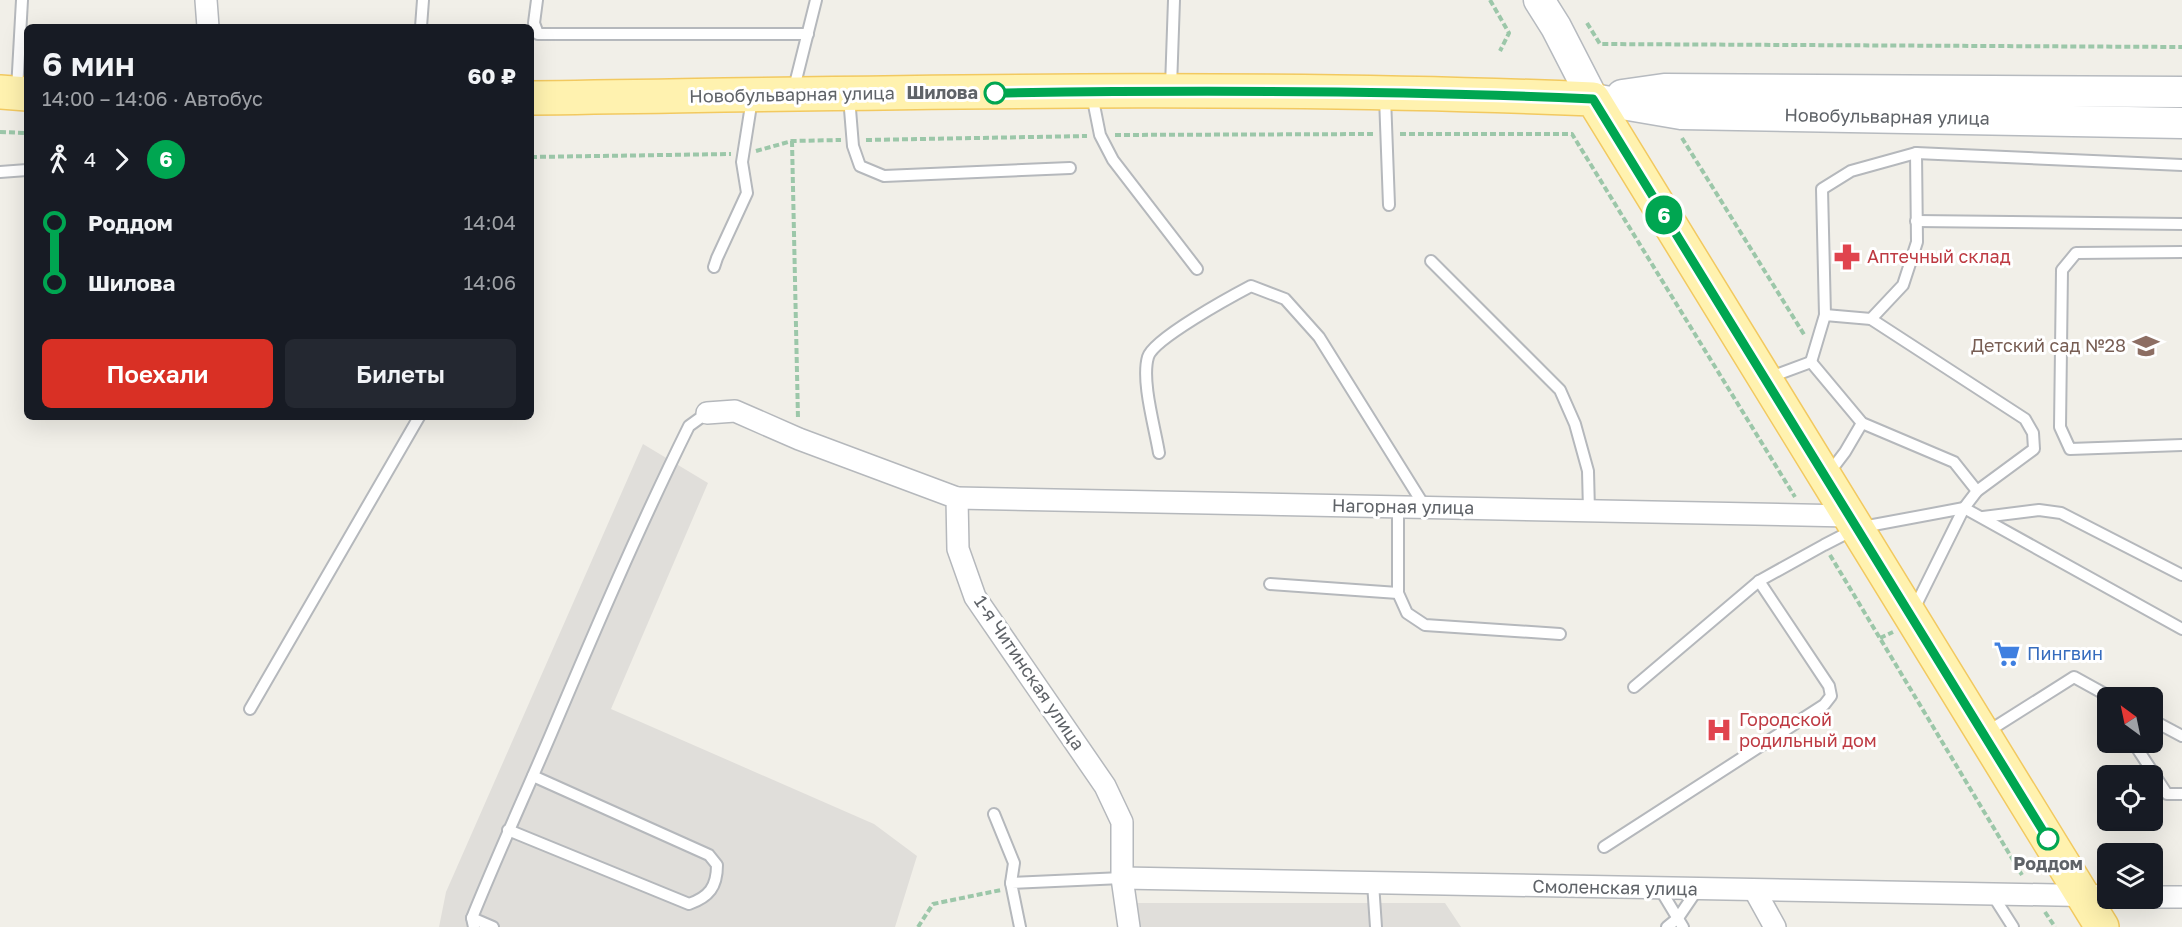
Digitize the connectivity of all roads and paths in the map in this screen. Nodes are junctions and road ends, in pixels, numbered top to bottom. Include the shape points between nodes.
1 (22, 0) edge
2 (206, 0) edge
3 (423, 0) edge
4 (537, 0) edge
5 (816, 0) edge
6 (1174, 0) edge
7 (1490, 0) edge
8 (1539, 0) edge
9 (1587, 23) dead end
10 (208, 24) edge
11 (421, 24) edge
12 (808, 34) junction
13 (2182, 47) edge
14 (1500, 51) dead end
15 (1171, 91) junction
16 (1091, 92) junction
17 (2182, 92) edge
18 (15, 93) edge
19 (1384, 93) junction
20 (849, 94) junction
21 (753, 95) junction
22 (792, 95) junction
23 (534, 98) edge
24 (1593, 99) junction
25 (2182, 123) edge
26 (0, 132) edge
27 (24, 133) edge
28 (1386, 134) junction
29 (1100, 135) junction
30 (1682, 138) dead end
31 (852, 140) junction
32 (792, 141) junction
33 (1916, 153) junction
34 (744, 154) junction
35 (534, 157) edge
36 (2182, 165) edge
37 (1070, 168) dead end
38 (24, 170) edge
39 (0, 172) edge
40 (1389, 205) dead end
41 (1916, 220) junction
42 (2182, 224) edge
43 (2182, 252) edge
44 (1431, 261) dead end
45 (714, 267) dead end
46 (1197, 269) dead end
47 (1825, 315) junction
48 (1871, 319) junction
49 (1814, 350) junction
50 (1811, 362) junction
51 (1765, 380) junction
52 (707, 413) joint
53 (417, 420) edge
54 (1862, 423) junction
55 (799, 439) junction
56 (2182, 445) edge
57 (1159, 453) dead end
58 (1826, 477) junction
59 (1977, 491) junction
60 (957, 498) junction
61 (1398, 507) junction
62 (1425, 508) junction
63 (1964, 508) junction
64 (1589, 511) junction
65 (1806, 515) junction
66 (1983, 517) junction
67 (1853, 522) junction
68 (1824, 545) junction
69 (2182, 575) edge
70 (1759, 581) junction
71 (1270, 584) dead end
72 (1398, 593) junction
73 (1911, 615) junction
74 (2182, 629) edge
75 (1560, 634) dead end
76 (1634, 687) dead end
77 (2097, 690) edge
78 (250, 709) dead end
79 (2163, 726) edge
80 (1983, 734) junction
81 (2182, 736) edge
82 (2140, 753) edge
83 (533, 776) junction
84 (2182, 794) edge
85 (994, 814) dead end
86 (508, 830) junction
87 (1604, 847) dead end
88 (1122, 878) junction
89 (1011, 883) junction
90 (1372, 883) junction
91 (1660, 889) junction
92 (1696, 890) junction
93 (1755, 891) junction
94 (1992, 894) junction
95 (2034, 895) junction
96 (2095, 895) edge
97 (2163, 897) edge
98 (2182, 897) edge
99 (473, 922) edge
100 (1681, 923) edge
101 (494, 927) edge
102 (918, 927) edge
103 (1020, 927) edge
104 (1129, 927) edge
105 (1376, 927) edge
106 (1667, 927) edge
107 (1775, 927) edge
108 (2013, 927) edge
109 (2055, 927) edge
110 (2102, 927) edge

1 - 18 lane
2 - 10 street
3 - 11 lane
4 - 12 lane via 534,23 538,34
5 - 12 lane
6 - 15 lane
7 - 14 path via 1509,33
8 - 24 main road
9 - 13 path via 1600,44
12 - 22 lane
15 - 16 main road, Новобульварная улица
15 - 19 main road, Новобульварная улица
16 - 20 main road, Новобульварная улица
16 - 29 lane
17 - 24 main road, Новобульварная улица via 1664,89
19 - 24 main road, Новобульварная улица
19 - 28 lane
20 - 22 main road, Новобульварная улица
20 - 31 lane
21 - 22 main road, Новобульварная улица
21 - 23 main road, Новобульварная улица
21 - 34 lane
24 - 25 main road, Новобульварная улица via 1681,114
24 - 51 main road
26 - 27 path
28 - 29 path
28 - 40 lane
28 - 65 path via 1572,134
29 - 31 path
29 - 46 lane via 1113,160
30 - 49 path
31 - 32 path
31 - 37 lane via 860,166 884,176
32 - 34 path
32 - 55 path
33 - 36 lane
33 - 41 lane
33 - 47 lane via 1851,171 1822,189
34 - 35 path
34 - 45 lane via 747,193
38 - 39 lane
41 - 42 lane
41 - 48 lane via 1917,242 1903,285
43 - 56 lane via 2076,253 2062,270 2060,427 2070,449
44 - 64 lane via 1560,390 1575,424 1588,471
47 - 48 lane
47 - 49 lane
48 - 59 lane via 2025,419 2034,449
49 - 50 lane
50 - 51 lane
50 - 54 lane
51 - 58 main road
52 - 55 street via 735,411
52 - 83 lane via 689,426 671,462
53 - 78 lane
54 - 58 lane
54 - 59 lane via 1954,462
55 - 60 street
57 - 62 lane via 1145,374 1149,354 1178,329 1251,286 1285,299 1318,337
58 - 67 main road
59 - 63 lane
60 - 61 street, Нагорная улица
60 - 88 street, 1-я Читинская улица via 958,549 975,597 1105,786 1122,822
61 - 62 street, Нагорная улица
61 - 72 lane
62 - 64 street, Нагорная улица
63 - 66 lane
63 - 67 lane
63 - 73 lane
64 - 65 street, Нагорная улица
65 - 67 street, Нагорная улица
66 - 69 lane via 2039,510 2061,513
66 - 74 lane
67 - 68 lane
67 - 73 main road
68 - 70 lane
68 - 95 path
70 - 76 lane
70 - 87 lane via 1831,696 1824,705
71 - 72 lane
72 - 75 lane via 1407,613 1425,625
73 - 80 main road
77 - 80 lane via 2074,677
79 - 81 lane
80 - 96 main road
82 - 84 lane via 2167,794
83 - 86 lane
83 - 86 lane via 709,855 717,865 717,879 705,898 689,904
85 - 89 lane via 1014,863
86 - 99 lane
88 - 89 lane
88 - 90 street, Смоленская улица
88 - 104 street, 1-я Читинская улица
89 - 102 path via 1002,890 933,904
89 - 103 lane
90 - 91 street, Смоленская улица
90 - 105 lane
91 - 92 street, Смоленская улица
91 - 100 lane
92 - 93 street, Смоленская улица
92 - 100 lane
93 - 94 street, Смоленская улица
93 - 107 street
94 - 95 street, Смоленская улица
94 - 108 lane
95 - 96 street, Смоленская улица
95 - 109 path
96 - 110 main road
97 - 98 street
99 - 101 lane
100 - 106 lane

